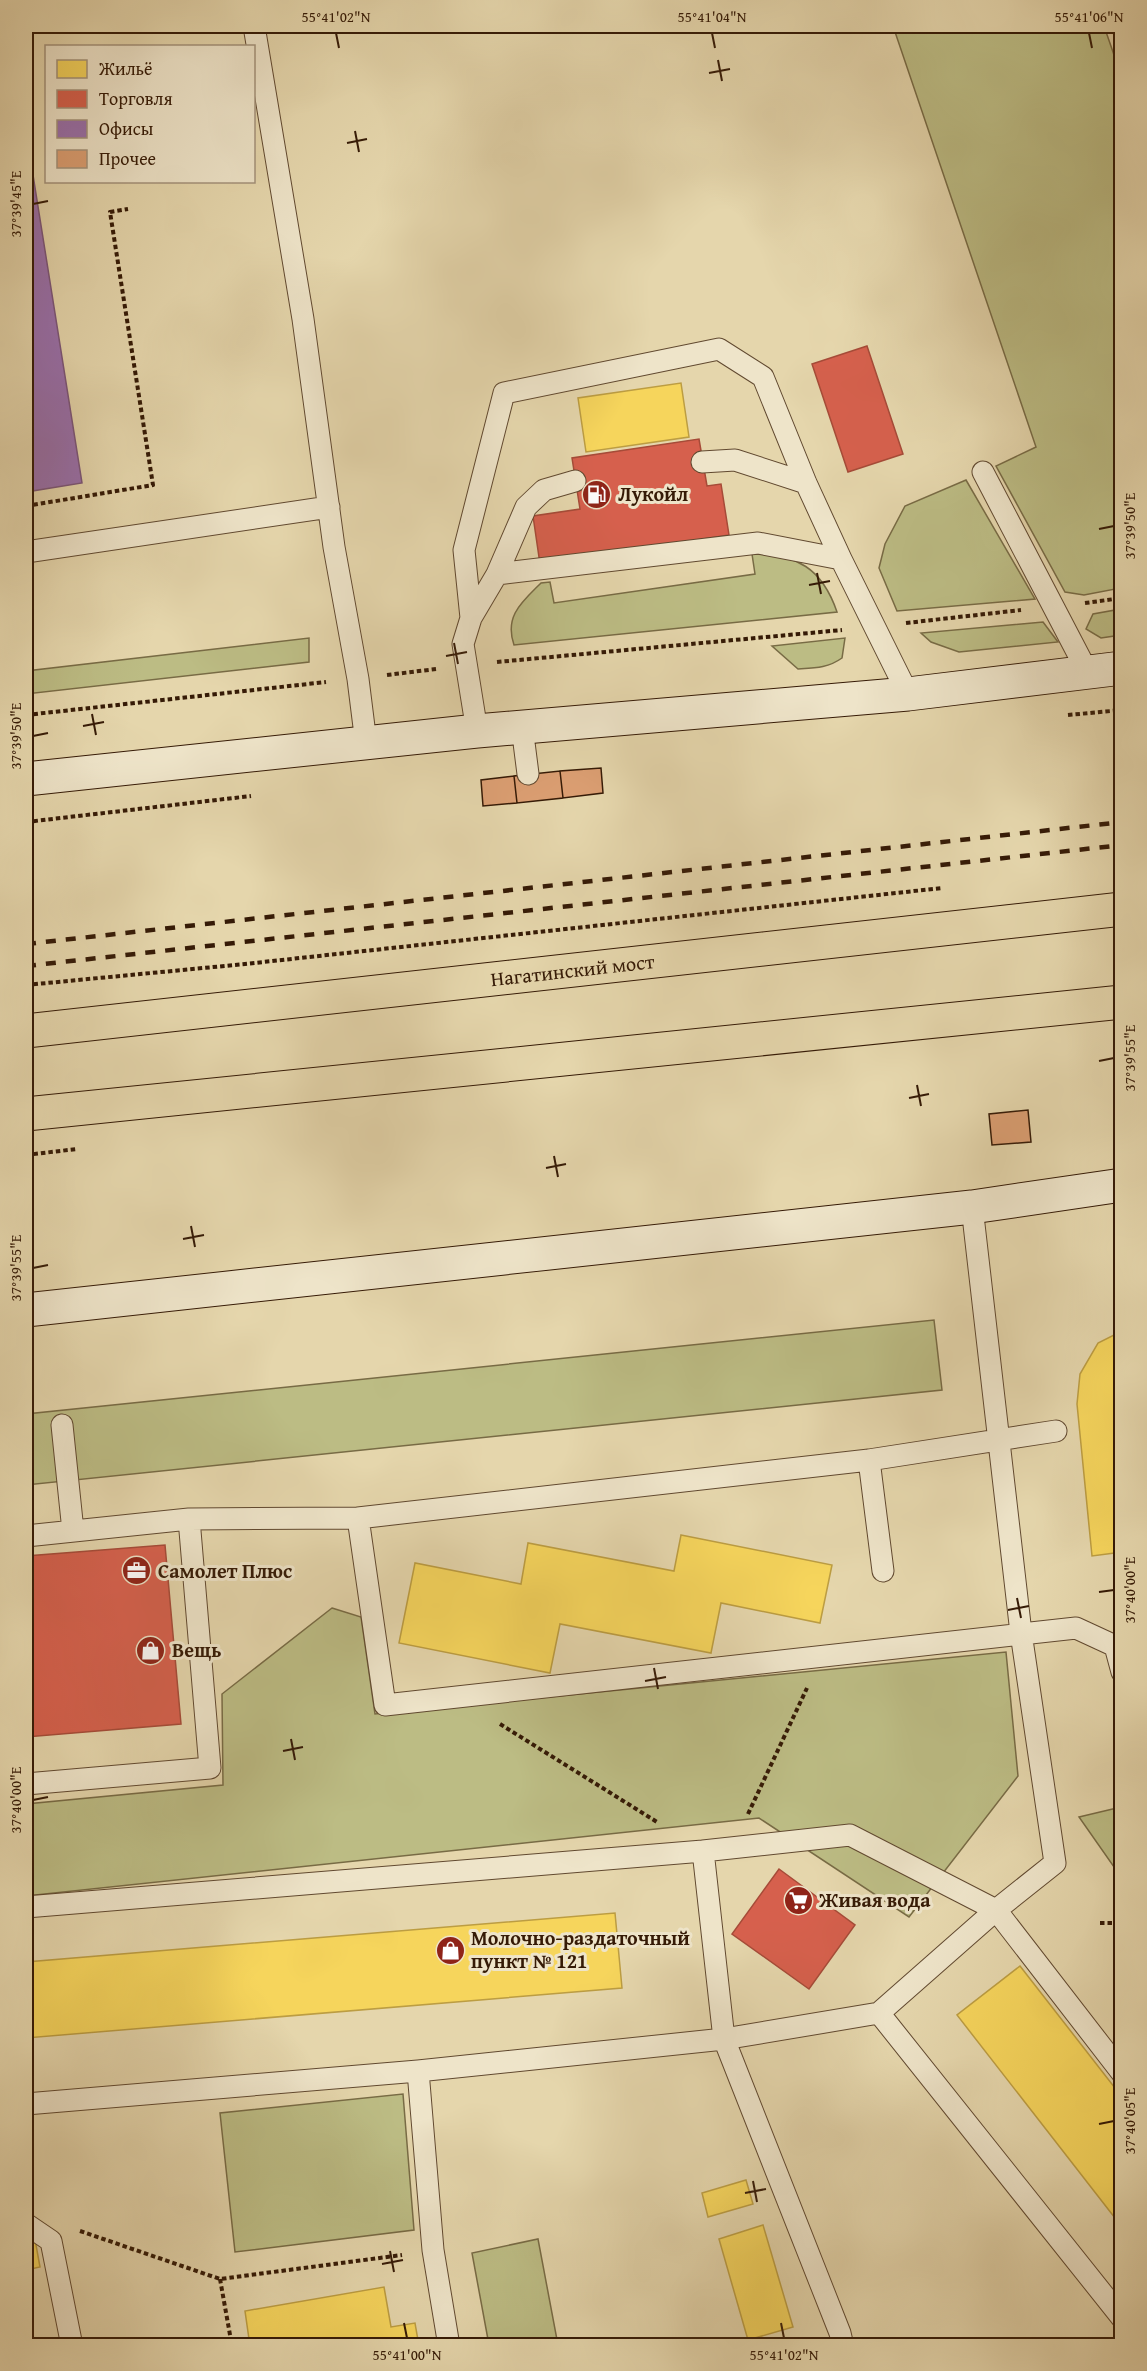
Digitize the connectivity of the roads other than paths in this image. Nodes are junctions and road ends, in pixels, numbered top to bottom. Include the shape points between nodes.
1 (254, 26) edge
2 (702, 462) dead end
3 (983, 472) dead end
4 (575, 481) dead end
5 (806, 483) junction
6 (329, 507) junction
7 (26, 552) edge
8 (841, 559) junction
9 (496, 574) junction
10 (471, 618) junction
11 (1122, 668) edge
12 (1088, 673) junction
13 (908, 694) junction
14 (522, 726) junction
15 (477, 731) junction
16 (366, 742) junction
17 (528, 774) dead end
18 (26, 779) edge
19 (1122, 909) edge
20 (1122, 1002) edge
21 (26, 1031) edge
22 (26, 1114) edge
23 (1122, 1185) edge
24 (972, 1207) junction
25 (26, 1310) edge
26 (62, 1425) dead end
27 (1056, 1431) dead end
28 (998, 1440) junction
29 (869, 1460) junction
30 (358, 1518) junction
31 (189, 1520) junction
32 (73, 1531) junction
33 (26, 1536) edge
34 (883, 1571) dead end
35 (1021, 1634) junction
36 (1122, 1672) edge
37 (26, 1784) edge
38 (704, 1851) junction
39 (26, 1907) edge
40 (996, 1910) junction
41 (879, 2013) junction
42 (724, 2039) junction
43 (418, 2071) junction
44 (1122, 2073) edge
45 (26, 2104) edge
46 (26, 2224) edge
47 (1122, 2318) edge
48 (72, 2346) edge
49 (449, 2346) edge
50 (843, 2346) edge

1 - 6 lane via 303,319
2 - 5 lane via 735,460
3 - 12 lane
4 - 9 lane via 544,490 526,507
5 - 8 lane
5 - 10 lane via 763,377 718,349 504,393 464,550
6 - 7 lane
6 - 16 lane
8 - 9 lane via 758,543
8 - 13 lane
9 - 10 lane
10 - 15 lane via 463,644
11 - 12 main road
12 - 13 main road
13 - 14 main road
14 - 15 main road
14 - 17 lane
15 - 16 main road
16 - 18 main road
19 - 21 main road, Нагатинский мост
20 - 22 main road
23 - 24 main road
24 - 25 main road
24 - 28 lane
26 - 32 lane
27 - 28 lane
28 - 29 lane
28 - 35 lane
29 - 30 lane
29 - 34 lane
30 - 31 lane
30 - 35 lane via 385,1705
31 - 32 lane
31 - 37 lane via 210,1768
32 - 33 lane
35 - 36 lane via 1076,1628 1115,1646
35 - 40 lane via 1055,1863
38 - 39 lane
38 - 40 lane via 850,1835
38 - 42 lane
40 - 41 lane
40 - 44 lane
41 - 42 lane
41 - 47 lane
42 - 43 lane
42 - 50 lane
43 - 45 lane
43 - 49 lane via 433,2250
46 - 48 lane via 51,2241

